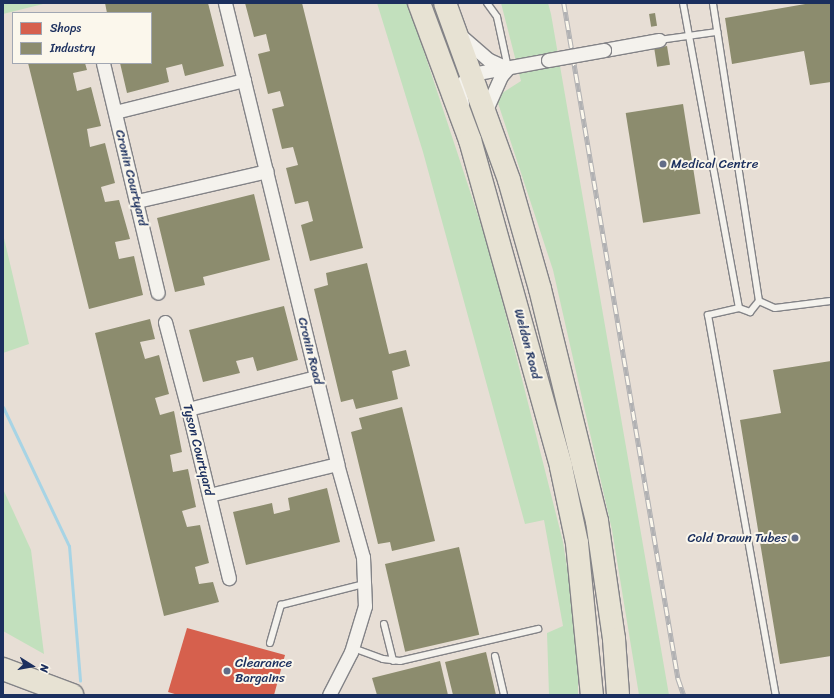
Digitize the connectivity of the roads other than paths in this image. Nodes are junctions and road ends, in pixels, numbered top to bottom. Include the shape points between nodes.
1 (225, 3) edge
2 (419, 3) edge
3 (445, 3) edge
4 (487, 3) edge
5 (683, 3) edge
6 (712, 3) edge
7 (457, 32) junction
8 (717, 32) junction
9 (689, 36) junction
10 (659, 40) joint
11 (102, 64) edge
12 (508, 68) junction
13 (472, 74) junction
14 (244, 80) junction
15 (115, 112) junction
16 (485, 112) junction
17 (470, 140) junction
18 (267, 171) junction
19 (137, 201) junction
20 (158, 293) dead end
21 (759, 301) junction
22 (831, 301) edge
23 (739, 308) junction
24 (165, 322) dead end
25 (316, 377) junction
26 (188, 409) junction
27 (338, 464) junction
28 (209, 495) junction
29 (229, 578) dead end
30 (364, 584) junction
31 (384, 624) dead end
32 (538, 629) dead end
33 (270, 643) dead end
34 (353, 648) junction
35 (495, 656) dead end
36 (393, 661) junction
37 (3, 669) edge
38 (72, 695) edge
39 (329, 695) edge
40 (504, 695) edge
41 (592, 695) edge
42 (618, 695) edge
43 (776, 695) edge

1 - 14 street, Cronin Road
2 - 17 highway, Weldon Road
3 - 7 highway, Weldon Road
4 - 12 lane via 497,17
5 - 9 lane
6 - 8 lane
7 - 12 street via 489,60
7 - 13 highway, Weldon Road
8 - 9 lane
8 - 21 lane
9 - 10 lane
9 - 23 lane
10 - 12 street, bridge
11 - 15 street, Cronin Courtyard
12 - 13 street
12 - 16 street via 500,76 490,95
13 - 16 highway, Weldon Road
13 - 17 street via 463,82 460,93
14 - 15 street
14 - 18 street, Cronin Road
15 - 19 street, Cronin Courtyard
16 - 42 highway, Weldon Road via 509,180 538,282 597,522 614,639
17 - 41 highway, Weldon Road via 561,467 577,543
18 - 19 street
18 - 25 street, Cronin Road
19 - 20 street, Cronin Courtyard
21 - 22 lane via 775,308
21 - 23 lane via 750,312
23 - 43 lane via 708,315
24 - 26 street, Tyson Courtyard
25 - 26 street
25 - 27 street, Cronin Road
26 - 28 street, Tyson Courtyard
27 - 28 street
27 - 30 street, Cronin Road via 363,557
28 - 29 street, Tyson Courtyard
30 - 33 lane via 281,605
30 - 34 street, Cronin Road via 365,606
31 - 36 lane
32 - 36 lane
34 - 36 lane
34 - 39 street, Cronin Road
35 - 40 lane
37 - 38 highway

